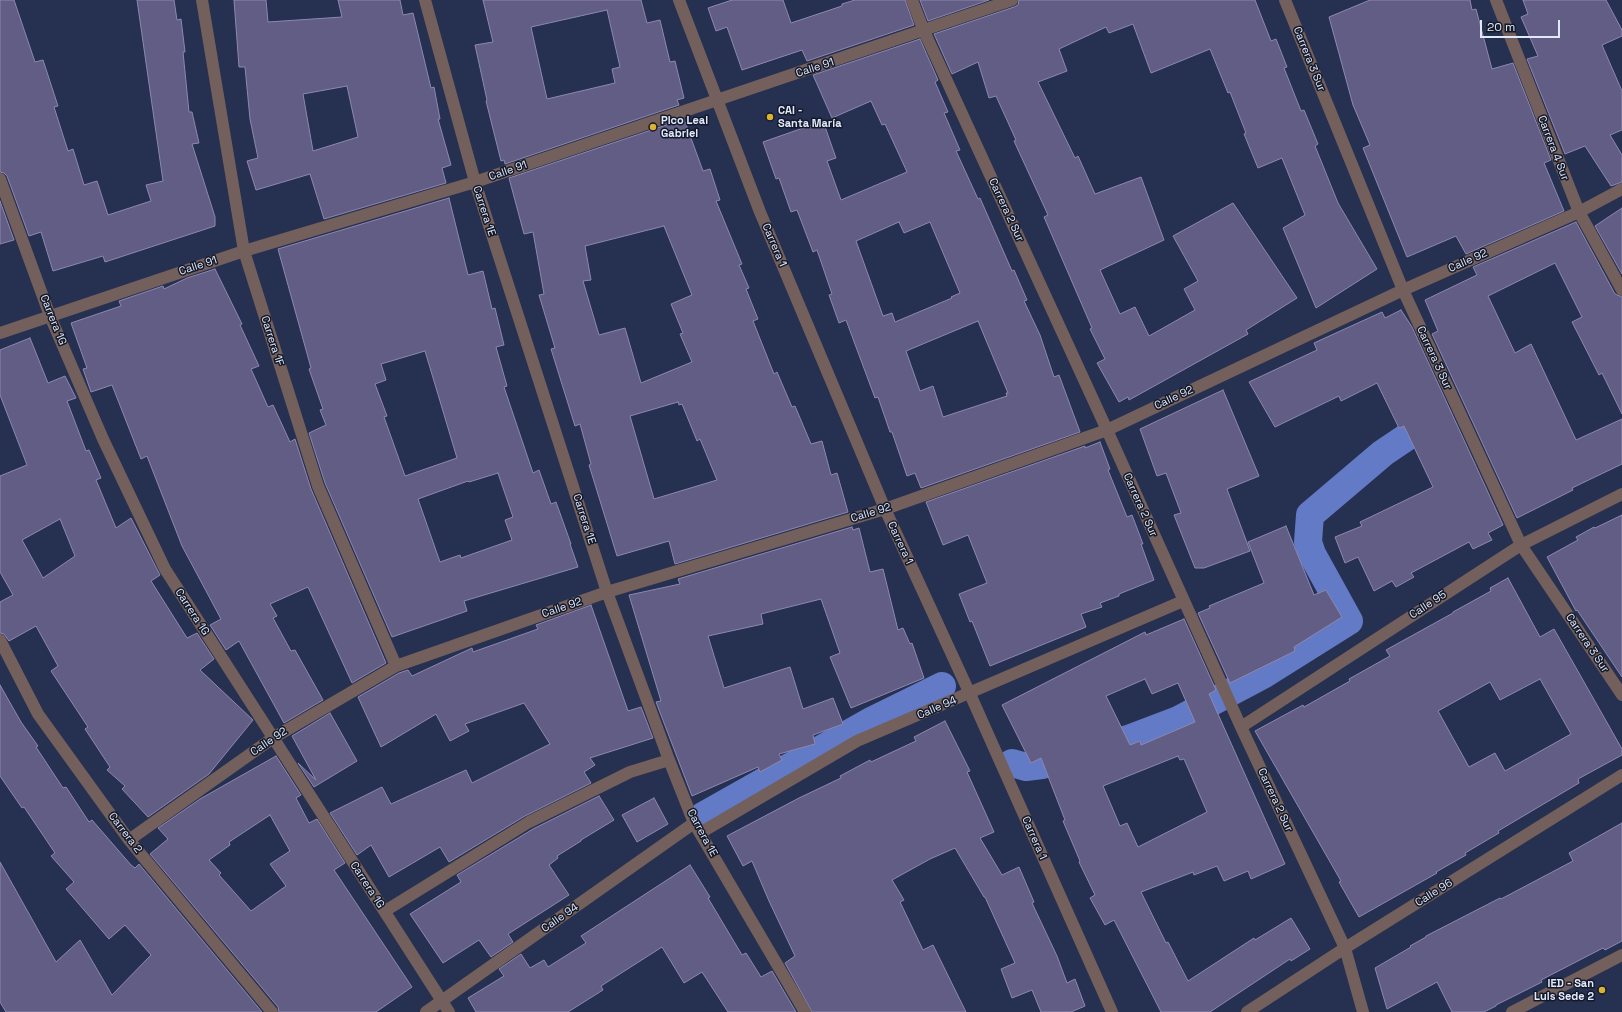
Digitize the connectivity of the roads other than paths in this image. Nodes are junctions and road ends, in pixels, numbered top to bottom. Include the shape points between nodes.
1 (202, 0) edge
2 (425, 0) edge
3 (679, 0) edge
4 (912, 0) edge
5 (1012, 0) edge
6 (1285, 0) edge
7 (1496, 0) edge
8 (924, 31) junction
9 (718, 100) junction
10 (0, 179) edge
11 (475, 182) junction
12 (1622, 189) edge
13 (1578, 212) junction
14 (244, 251) junction
15 (1403, 290) junction
16 (1622, 290) edge
17 (50, 316) junction
18 (0, 333) edge
19 (1107, 430) junction
20 (1622, 494) edge
21 (885, 509) junction
22 (1521, 545) junction
23 (607, 592) junction
24 (1184, 601) junction
25 (0, 640) edge
26 (396, 666) junction
27 (970, 694) junction
28 (1622, 695) edge
29 (1241, 726) junction
30 (272, 738) junction
31 (669, 760) junction
32 (1622, 775) edge
33 (697, 828) junction
34 (130, 840) junction
35 (385, 911) junction
36 (1345, 948) junction
37 (1622, 954) edge
38 (442, 1001) junction
39 (272, 1012) edge
40 (426, 1012) edge
41 (449, 1012) edge
42 (805, 1012) edge
43 (1112, 1012) edge
44 (1247, 1012) edge
45 (1363, 1012) edge
46 (1512, 1012) edge

1 - 14 street, Carrera 1F
2 - 11 street, Carrera 1E
3 - 9 street, Carrera 1
4 - 8 street, Carrera 2 Sur
5 - 8 street, Calle 91
6 - 15 street, Carrera 3 Sur
7 - 13 street, Carrera 4 Sur
8 - 9 street, Calle 91
8 - 19 street, Carrera 2 Sur
9 - 11 street, Calle 91
9 - 21 street, Carrera 1 via 760,212
10 - 17 street, Carrera 1G
11 - 14 street, Calle 91
11 - 23 street, Carrera 1E
12 - 13 street, Calle 92
13 - 15 street, Calle 92
13 - 16 street, Carrera 4 Sur
14 - 17 street, Calle 91
14 - 26 street, Carrera 1F via 318,486
15 - 19 street, Calle 92
15 - 22 street, Carrera 3 Sur
17 - 18 street, Calle 91
17 - 30 street, Carrera 1G via 103,439 165,569
19 - 21 street, Calle 92
19 - 24 street, Carrera 2 Sur
20 - 22 street, Calle 95
21 - 23 street, Calle 92
21 - 27 street, Carrera 1
22 - 28 street, Carrera 3 Sur
22 - 29 street, Calle 95
23 - 26 street, Calle 92
23 - 31 street, Carrera 1E
24 - 27 street, Calle 94
24 - 29 street, Carrera 2 Sur
25 - 34 street, Carrera 2 via 38,714
26 - 30 street, Calle 92
27 - 33 street, Calle 94 via 857,741
27 - 43 street, Carrera 1
29 - 36 street, Carrera 2 Sur
30 - 34 street, Calle 92
30 - 35 street, Carrera 1G
31 - 33 street, Carrera 1E
31 - 35 street via 630,772 529,822
32 - 36 street, Calle 96
33 - 38 street, Calle 94
33 - 42 street, Carrera 1E
34 - 39 street, Carrera 2
35 - 38 street, Carrera 1G
36 - 44 street, Calle 96
36 - 45 street, Carrera 2 Sur
37 - 46 street
38 - 40 street, Calle 94
38 - 41 street, Carrera 1G

